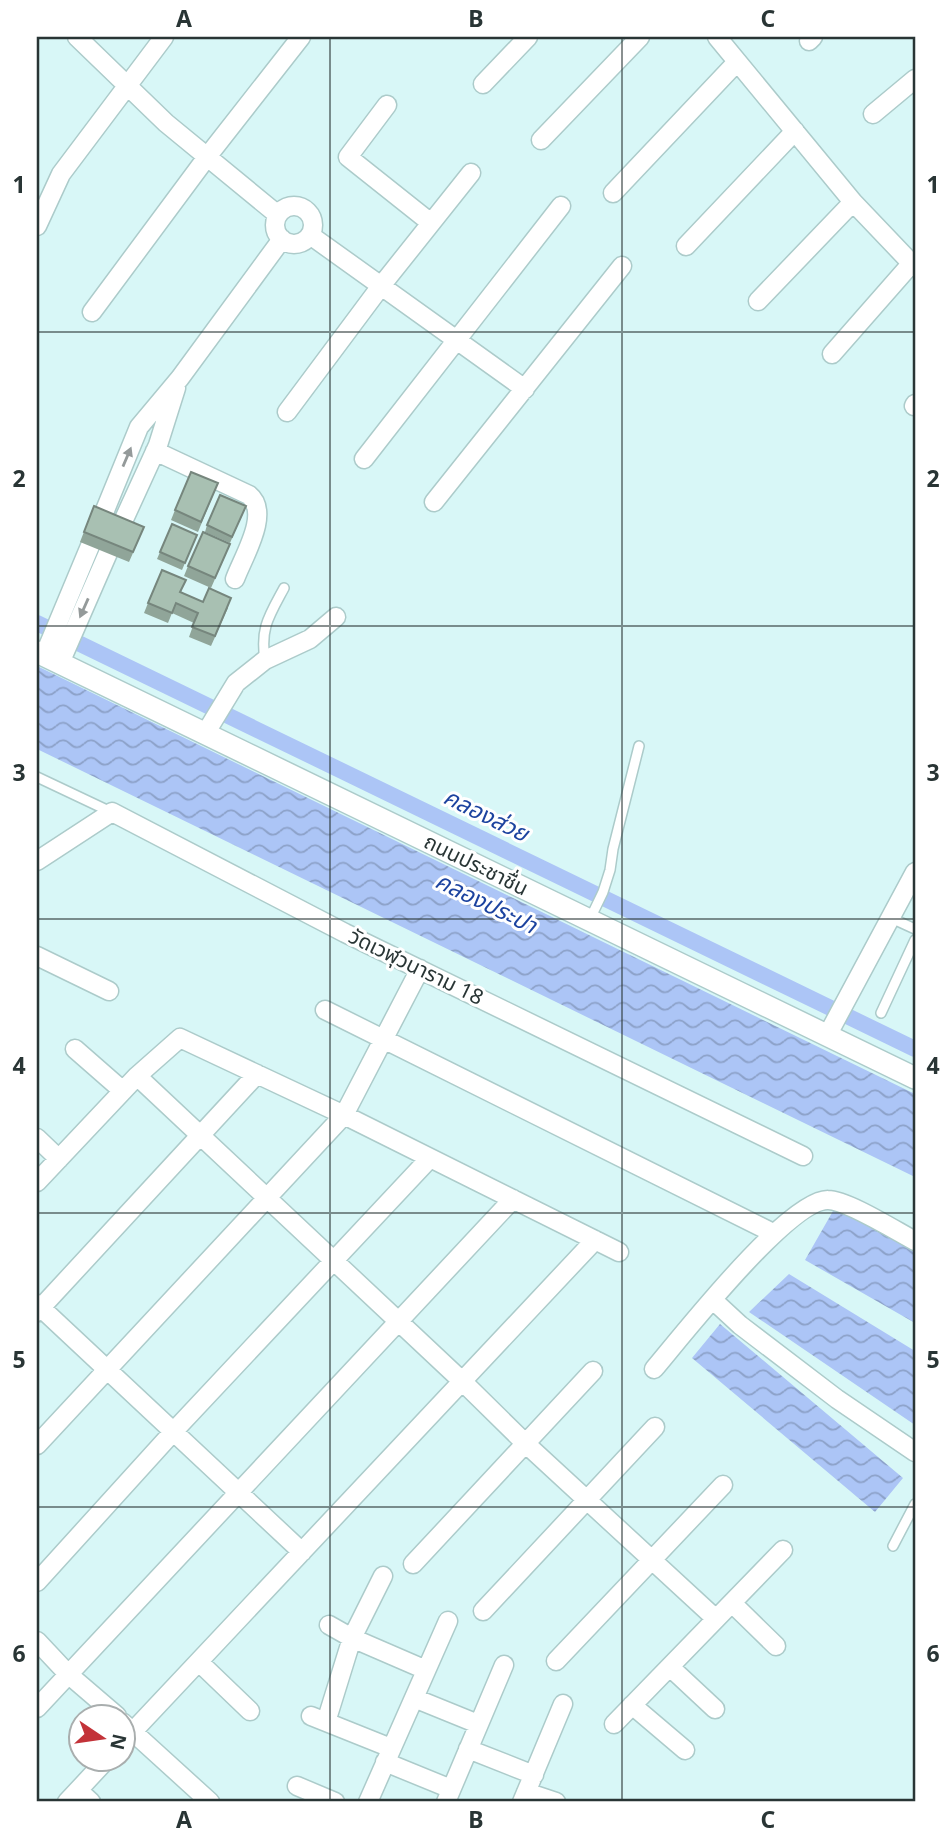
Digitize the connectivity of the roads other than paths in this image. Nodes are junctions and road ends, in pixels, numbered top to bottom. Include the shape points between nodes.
1 (77, 37) edge
2 (164, 37) edge
3 (300, 37) edge
4 (528, 37) edge
5 (640, 37) edge
6 (717, 37) edge
7 (737, 62) junction
8 (915, 79) edge
9 (483, 84) dead end
10 (127, 85) junction
11 (387, 104) dead end
12 (873, 114) dead end
13 (795, 131) junction
14 (541, 140) dead end
15 (207, 157) junction
16 (471, 173) dead end
17 (613, 193) dead end
18 (853, 202) junction
19 (561, 206) dead end
20 (278, 215) junction
21 (431, 223) junction
22 (37, 226) edge
23 (310, 235) junction
24 (282, 239) junction
25 (686, 246) dead end
26 (622, 266) dead end
27 (913, 266) edge
28 (381, 286) junction
29 (758, 301) dead end
30 (92, 313) dead end
31 (456, 341) junction
32 (832, 354) dead end
33 (180, 378) junction
34 (524, 389) junction
35 (286, 411) dead end
36 (155, 451) junction
37 (364, 459) dead end
38 (434, 502) dead end
39 (100, 520) edge
40 (120, 528) edge
41 (90, 546) edge
42 (108, 553) edge
43 (235, 579) dead end
44 (284, 589) dead end
45 (336, 617) dead end
46 (47, 657) edge
47 (265, 660) junction
48 (205, 734) junction
49 (639, 746) dead end
50 (37, 777) edge
51 (112, 813) junction
52 (37, 861) edge
53 (915, 872) edge
54 (891, 918) junction
55 (589, 920) junction
56 (915, 929) edge
57 (915, 940) edge
58 (37, 956) edge
59 (420, 969) junction
60 (109, 991) dead end
61 (325, 1010) dead end
62 (881, 1013) dead end
63 (827, 1036) junction
64 (384, 1040) junction
65 (75, 1049) dead end
66 (257, 1074) junction
67 (136, 1076) junction
68 (915, 1077) edge
69 (123, 1091) junction
70 (344, 1115) junction
71 (201, 1137) junction
72 (37, 1138) edge
73 (803, 1156) dead end
74 (430, 1158) junction
75 (59, 1159) junction
76 (37, 1182) edge
77 (268, 1199) junction
78 (513, 1199) junction
79 (773, 1233) junction
80 (595, 1240) junction
81 (915, 1241) edge
82 (619, 1252) dead end
83 (334, 1261) junction
84 (713, 1300) junction
85 (38, 1308) edge
86 (399, 1322) junction
87 (654, 1369) dead end
88 (108, 1370) junction
89 (593, 1371) dead end
90 (462, 1381) junction
91 (655, 1427) dead end
92 (173, 1432) junction
93 (525, 1444) junction
94 (37, 1446) edge
95 (915, 1452) edge
96 (723, 1485) dead end
97 (238, 1493) junction
98 (588, 1499) junction
99 (915, 1504) edge
100 (893, 1546) dead end
101 (783, 1550) dead end
102 (302, 1552) junction
103 (652, 1560) junction
104 (413, 1564) dead end
105 (383, 1576) dead end
106 (37, 1582) edge
107 (732, 1603) junction
108 (483, 1611) dead end
109 (716, 1619) junction
110 (447, 1621) dead end
111 (329, 1625) dead end
112 (352, 1639) junction
113 (37, 1641) edge
114 (776, 1646) dead end
115 (556, 1661) dead end
116 (199, 1662) junction
117 (504, 1665) dead end
118 (670, 1667) junction
119 (426, 1670) junction
120 (68, 1674) junction
121 (414, 1698) junction
122 (100, 1702) edge
123 (564, 1704) dead end
124 (632, 1705) junction
125 (37, 1708) edge
126 (715, 1709) dead end
127 (250, 1711) dead end
128 (136, 1722) edge
129 (478, 1724) junction
130 (614, 1724) dead end
131 (136, 1740) edge
132 (468, 1749) junction
133 (685, 1751) dead end
134 (388, 1755) junction
135 (98, 1772) edge
136 (534, 1775) junction
137 (297, 1786) dead end
138 (449, 1795) edge
139 (524, 1797) edge
140 (79, 1798) edge
141 (210, 1802) edge
142 (335, 1802) edge
143 (368, 1802) edge
144 (556, 1802) edge

1 - 10 street
2 - 10 street
3 - 15 street
4 - 9 street
5 - 14 street
6 - 7 street
7 - 13 street
7 - 17 street
8 - 12 street
10 - 15 street
10 - 22 street via 61,174
11 - 21 street via 348,157
13 - 18 street
13 - 25 street
15 - 20 street
15 - 30 street
16 - 21 street
18 - 27 street
18 - 29 street
19 - 31 street
20 - 23 street via 288,207 301,207 311,216
20 - 24 street via 276,228
21 - 28 street
23 - 24 street via 294,244
23 - 28 street
24 - 33 street
26 - 34 street
27 - 32 street
28 - 31 street
28 - 35 street
31 - 34 street
31 - 37 street
33 - 36 street
39 -> 33 street via 139,427
34 - 38 street
36 - 40 street
36 - 43 street via 256,501 257,524
41 - 46 street
42 -> 46 street
44 - 47 lane via 263,631
45 - 47 street via 310,639
46 - 48 street, ถนนประชาชื่น
47 - 48 street via 236,683
48 - 55 street, ถนนประชาชื่น
49 - 55 lane via 610,870
50 - 51 lane
51 - 52 street
51 - 59 street, วัดเวฬุวนาราม 18
53 - 54 street
54 - 56 lane
54 - 63 street
55 - 63 street, ถนนประชาชื่น
57 - 62 lane
58 - 60 street
59 - 64 street
59 - 73 street, วัดเวฬุวนาราม 18
61 - 64 street
63 - 68 street, ถนนประชาชื่น
64 - 70 street
64 - 79 street
65 - 69 street
66 - 67 street via 180,1038
66 - 70 street
66 - 71 street
67 - 69 street
67 - 71 street
69 - 75 street
70 - 74 street
70 - 77 street
71 - 77 street
71 - 85 street
72 - 75 street
74 - 78 street
74 - 83 street
75 - 76 street
77 - 83 street
77 - 88 street
78 - 80 street
78 - 86 street
79 - 81 street via 809,1205 828,1200
79 - 84 street
80 - 82 street
80 - 90 street
83 - 86 street
83 - 92 street
84 - 87 street
84 - 95 street via 837,1399
85 - 88 street
86 - 90 street
86 - 97 street
88 - 92 street
88 - 94 street
89 - 93 street
90 - 93 street
90 - 102 street
91 - 98 street
92 - 97 street
92 - 106 street
93 - 98 street
93 - 104 street
96 - 103 street
97 - 102 street
97 - 120 street
98 - 103 street
98 - 108 street
99 - 100 lane
101 - 107 street
102 - 116 street
103 - 109 street
103 - 115 street
105 - 112 street
107 - 109 street
107 - 114 street
109 - 118 street
110 - 119 street
111 - 112 street
112 - 119 street
112 - 134 street via 318,1719
113 - 120 street
116 - 127 street
116 - 128 street
117 - 129 street
118 - 124 street
118 - 126 street
119 - 121 street
120 - 122 street
120 - 125 street
121 - 129 street
121 - 134 street
123 - 136 street
124 - 130 street
124 - 133 street
129 - 132 street
131 - 141 street
132 - 136 street
132 - 138 street
134 - 138 street
134 - 143 street
135 - 140 street
136 - 139 street
137 - 142 street
139 - 144 street

